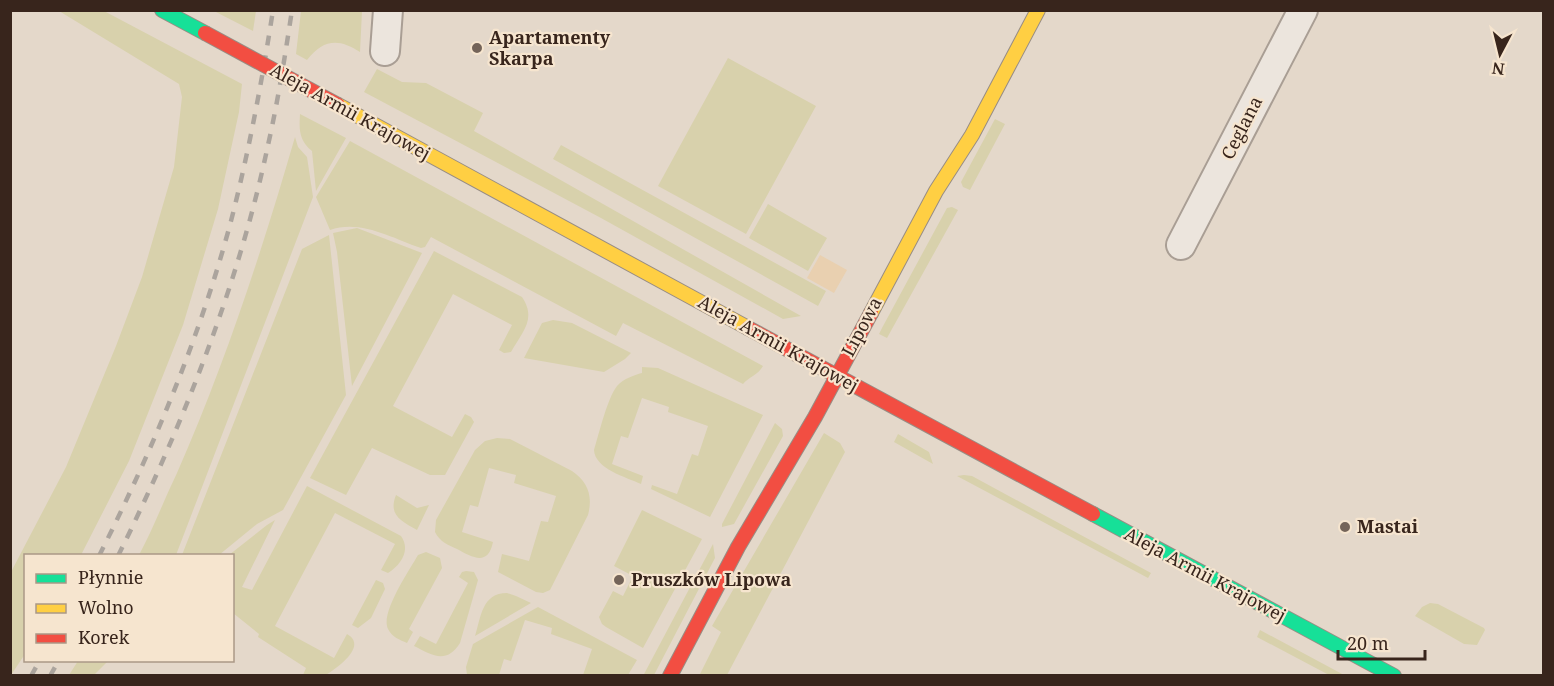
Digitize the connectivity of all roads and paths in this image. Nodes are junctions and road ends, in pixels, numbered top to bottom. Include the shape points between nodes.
1 (162, 10) edge
2 (388, 10) edge
3 (1038, 10) edge
4 (1303, 10) edge
5 (385, 51) dead end
6 (1181, 245) dead end
7 (836, 376) junction
8 (670, 675) edge
9 (1394, 675) edge

1 - 7 street, Aleja Armii Krajowej, bridge
2 - 5 street
3 - 7 street, Lipowa
4 - 6 street, Ceglana
7 - 8 street, Lipowa
7 - 9 street, Aleja Armii Krajowej

